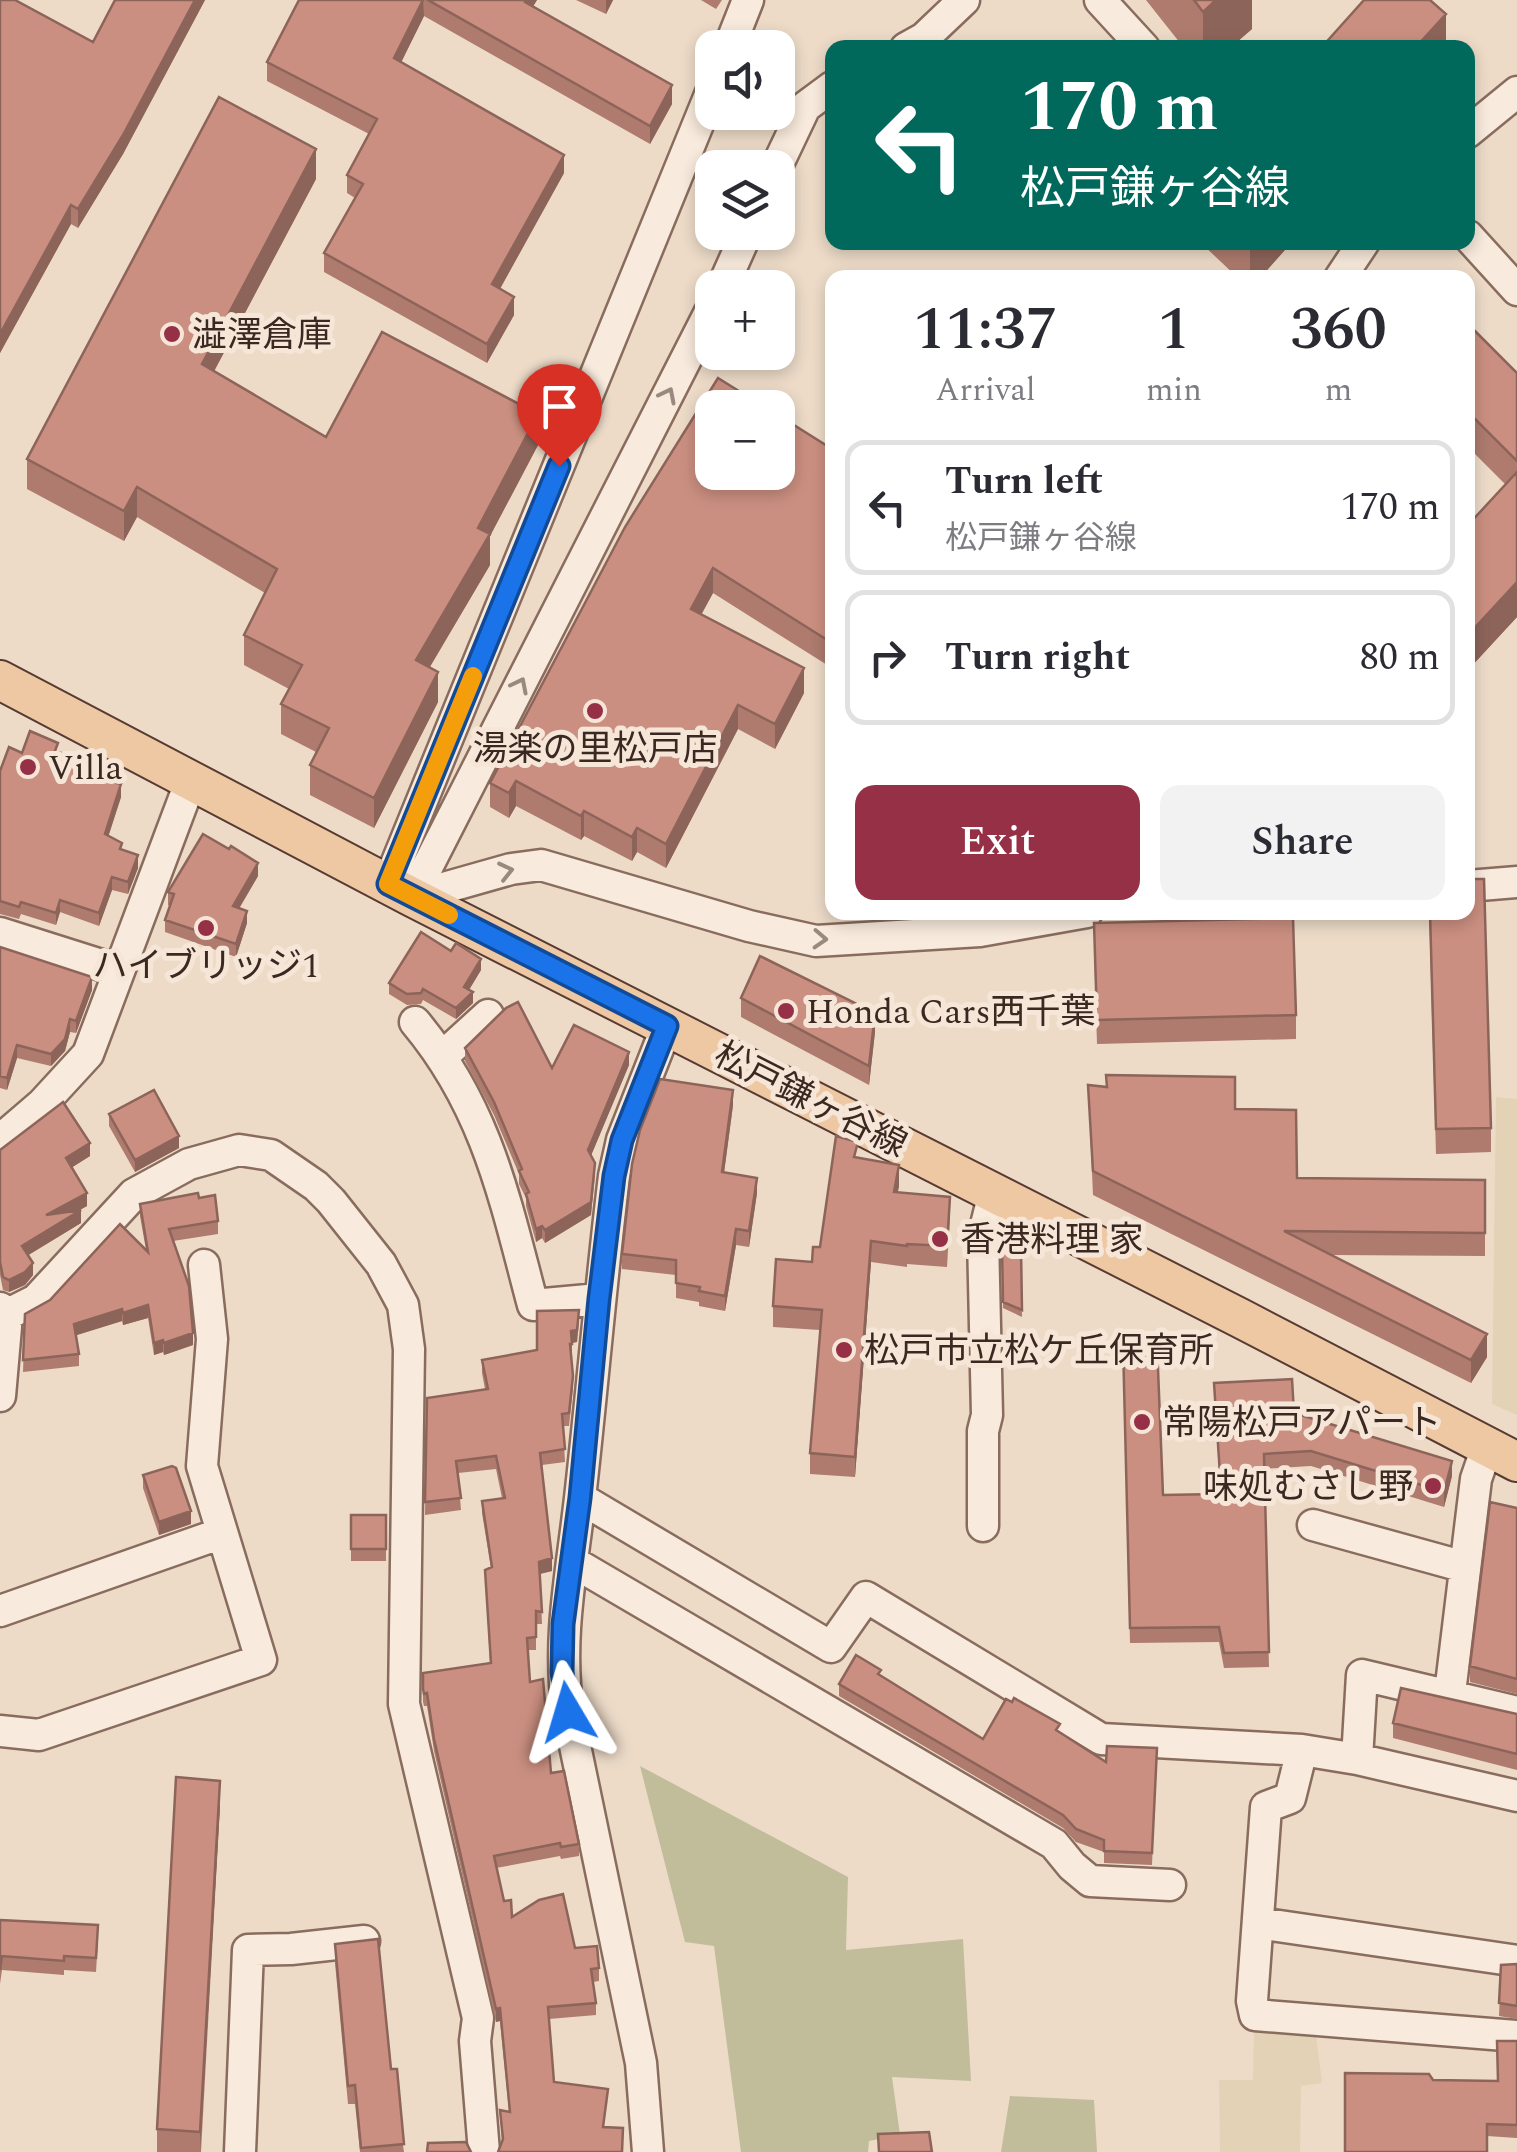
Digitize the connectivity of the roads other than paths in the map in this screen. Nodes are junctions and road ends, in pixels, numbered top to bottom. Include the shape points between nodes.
1 (748, 0) edge
2 (964, 0) edge
3 (1100, 0) edge
4 (736, 30) edge
5 (920, 40) edge
6 (1137, 40) edge
7 (1517, 92) edge
8 (825, 93) edge
9 (1475, 126) edge
10 (696, 130) edge
11 (784, 150) edge
12 (1475, 244) edge
13 (1517, 290) edge
14 (695, 340) edge
15 (0, 680) edge
16 (191, 780) junction
17 (1517, 882) edge
18 (1475, 885) edge
19 (400, 890) junction
20 (1042, 920) edge
21 (0, 933) edge
22 (117, 970) junction
23 (488, 1015) dead end
24 (415, 1022) dead end
25 (667, 1026) junction
26 (444, 1056) junction
27 (0, 1140) edge
28 (994, 1193) junction
29 (204, 1265) dead end
30 (599, 1299) junction
31 (3, 1312) edge
32 (0, 1396) edge
33 (1502, 1454) edge
34 (580, 1498) junction
35 (983, 1526) dead end
36 (1313, 1526) dead end
37 (222, 1532) junction
38 (572, 1562) junction
39 (1465, 1566) junction
40 (0, 1611) edge
41 (1450, 1694) junction
42 (1517, 1712) edge
43 (0, 1731) edge
44 (1302, 1750) junction
45 (1358, 1758) junction
46 (1517, 1796) edge
47 (1170, 1886) dead end
48 (1258, 1923) junction
49 (364, 1941) edge
50 (1517, 1961) edge
51 (1517, 2036) edge
52 (240, 2152) edge
53 (484, 2152) edge
54 (648, 2152) edge

1 - 4 street
2 - 5 street
3 - 6 street
7 - 9 street
8 - 11 street via 804,107
10 - 19 street
12 - 13 street
19 -> 14 street
15 - 16 main road, 松戸鎌ヶ谷線
16 - 19 main road, 松戸鎌ヶ谷線
16 - 22 street
17 - 18 street
19 -> 20 street via 541,866 816,942
19 - 25 main road, 松戸鎌ヶ谷線
21 - 22 street
22 - 27 street via 88,1054
23 - 26 street
24 - 26 street
25 - 28 main road, 松戸鎌ヶ谷線
25 - 30 street via 622,1140
26 - 30 street via 492,1152 534,1305
28 - 33 main road, 松戸鎌ヶ谷線
28 - 35 street via 983,1237
29 - 37 street via 212,1339 202,1466
30 - 34 street
31 - 32 street
31 - 53 street via 36,1300 134,1194 189,1164 239,1150 271,1155 316,1186 381,1264 403,1305 409,1349 404,1704 478,2018
33 - 39 street via 1476,1478
34 - 38 street
34 - 44 street via 830,1647 866,1597 1101,1739
36 - 39 street
37 - 40 street
37 - 43 street via 276,1655 38,1735
38 - 47 street via 1054,1844 1090,1881
38 - 54 street via 562,1672 641,2063
39 - 41 street
41 - 42 street
41 - 45 street via 1362,1674
44 - 45 street
44 - 48 street via 1290,1798 1266,1807
45 - 46 street
48 - 50 street
48 - 51 street via 1255,2015
49 - 52 street via 248,1950

